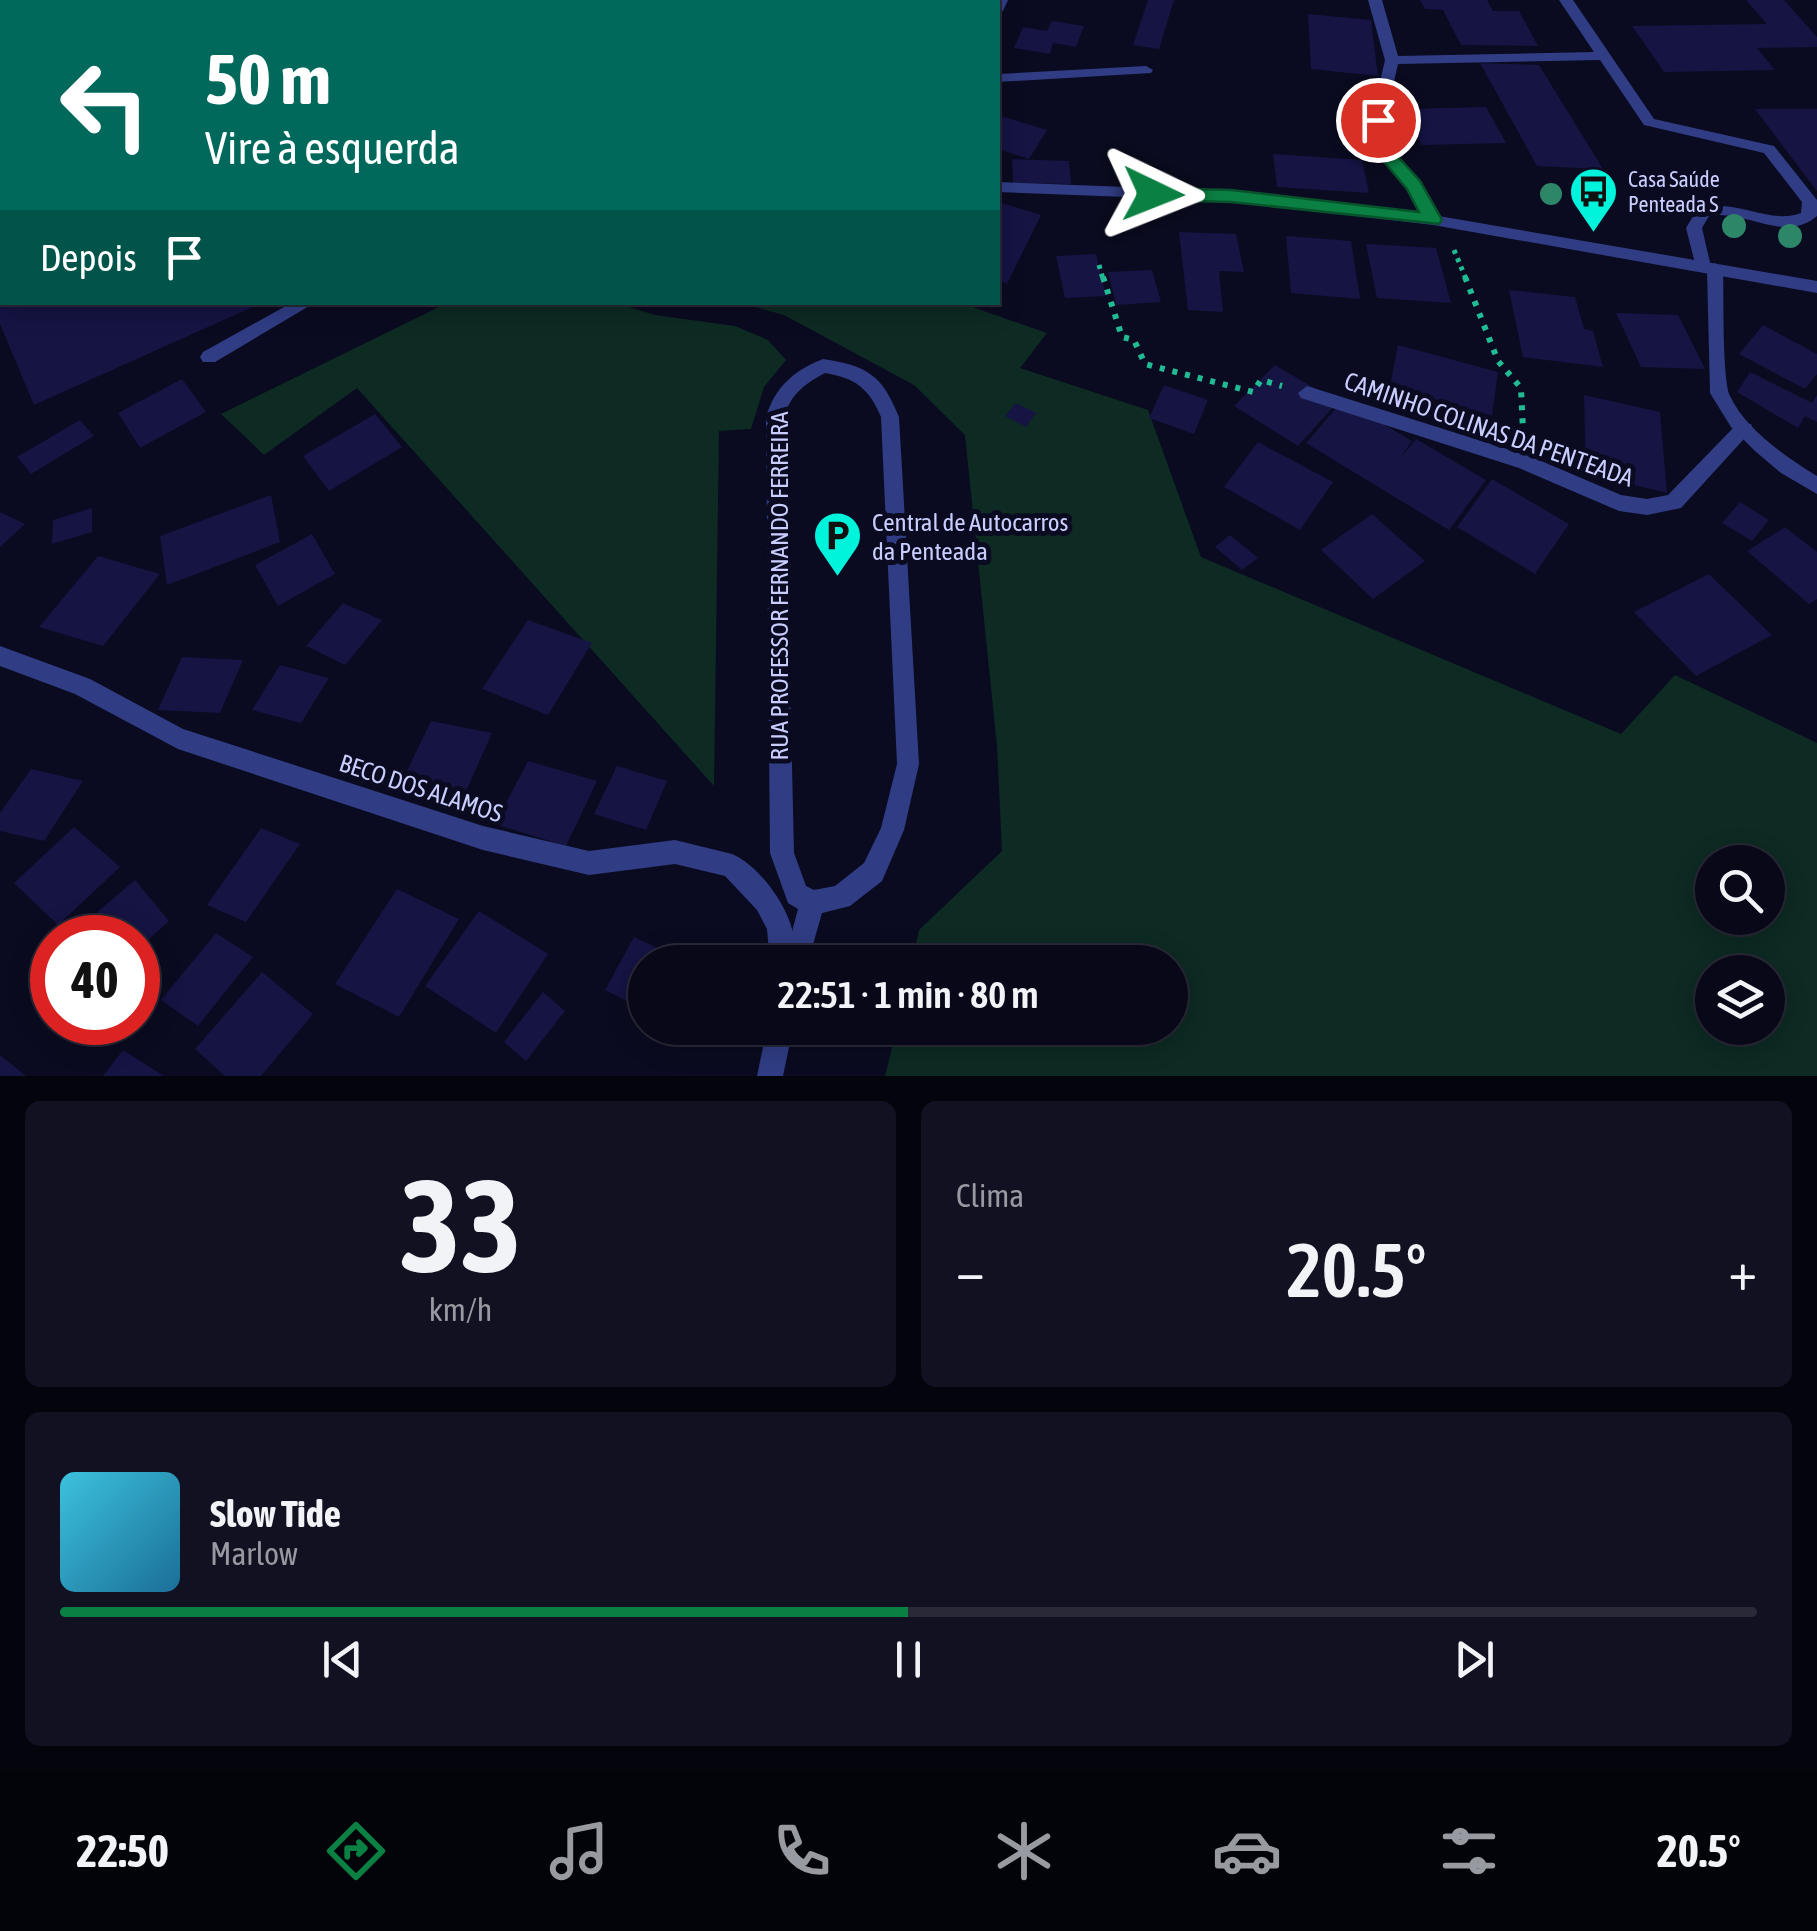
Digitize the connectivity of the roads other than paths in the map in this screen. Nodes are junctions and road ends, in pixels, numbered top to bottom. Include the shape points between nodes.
1 (1375, 0) edge
2 (1566, 0) edge
3 (1602, 56) junction
4 (1392, 60) junction
5 (1146, 70) dead end
6 (1000, 78) edge
7 (1000, 186) edge
8 (1438, 220) junction
9 (1709, 268) junction
10 (1817, 287) edge
11 (303, 305) edge
12 (208, 357) dead end
13 (1307, 393) road end
14 (1744, 429) junction
15 (1817, 486) edge
16 (0, 656) edge
17 (812, 903) junction
18 (780, 945) edge
19 (801, 945) edge
20 (776, 1045) edge
21 (770, 1076) edge

1 - 4 street
2 - 3 street
3 - 4 street
3 - 9 street via 1649,122 1769,150 1810,201 1809,216 1797,222 1704,212 1694,228
4 - 8 street via 1378,120 1383,151
5 - 6 street
7 - 8 street via 1231,196
8 - 9 street
9 - 10 street
9 - 14 street via 1719,392
11 - 12 street
13 - 14 street, CAMINHO COLINAS DA PENTEADA via 1647,508 1674,502
14 - 15 street
16 - 18 street, BECO DOS ALAMOS via 82,686 178,738 483,838 589,864 675,852 732,866 766,900
17 - 17 street, RUA PROFESSOR FERNANDO FERREIRA via 841,897 874,872 908,764 890,417 870,380 824,366 788,389 774,418 782,853 798,894
17 - 19 street
20 - 21 street

